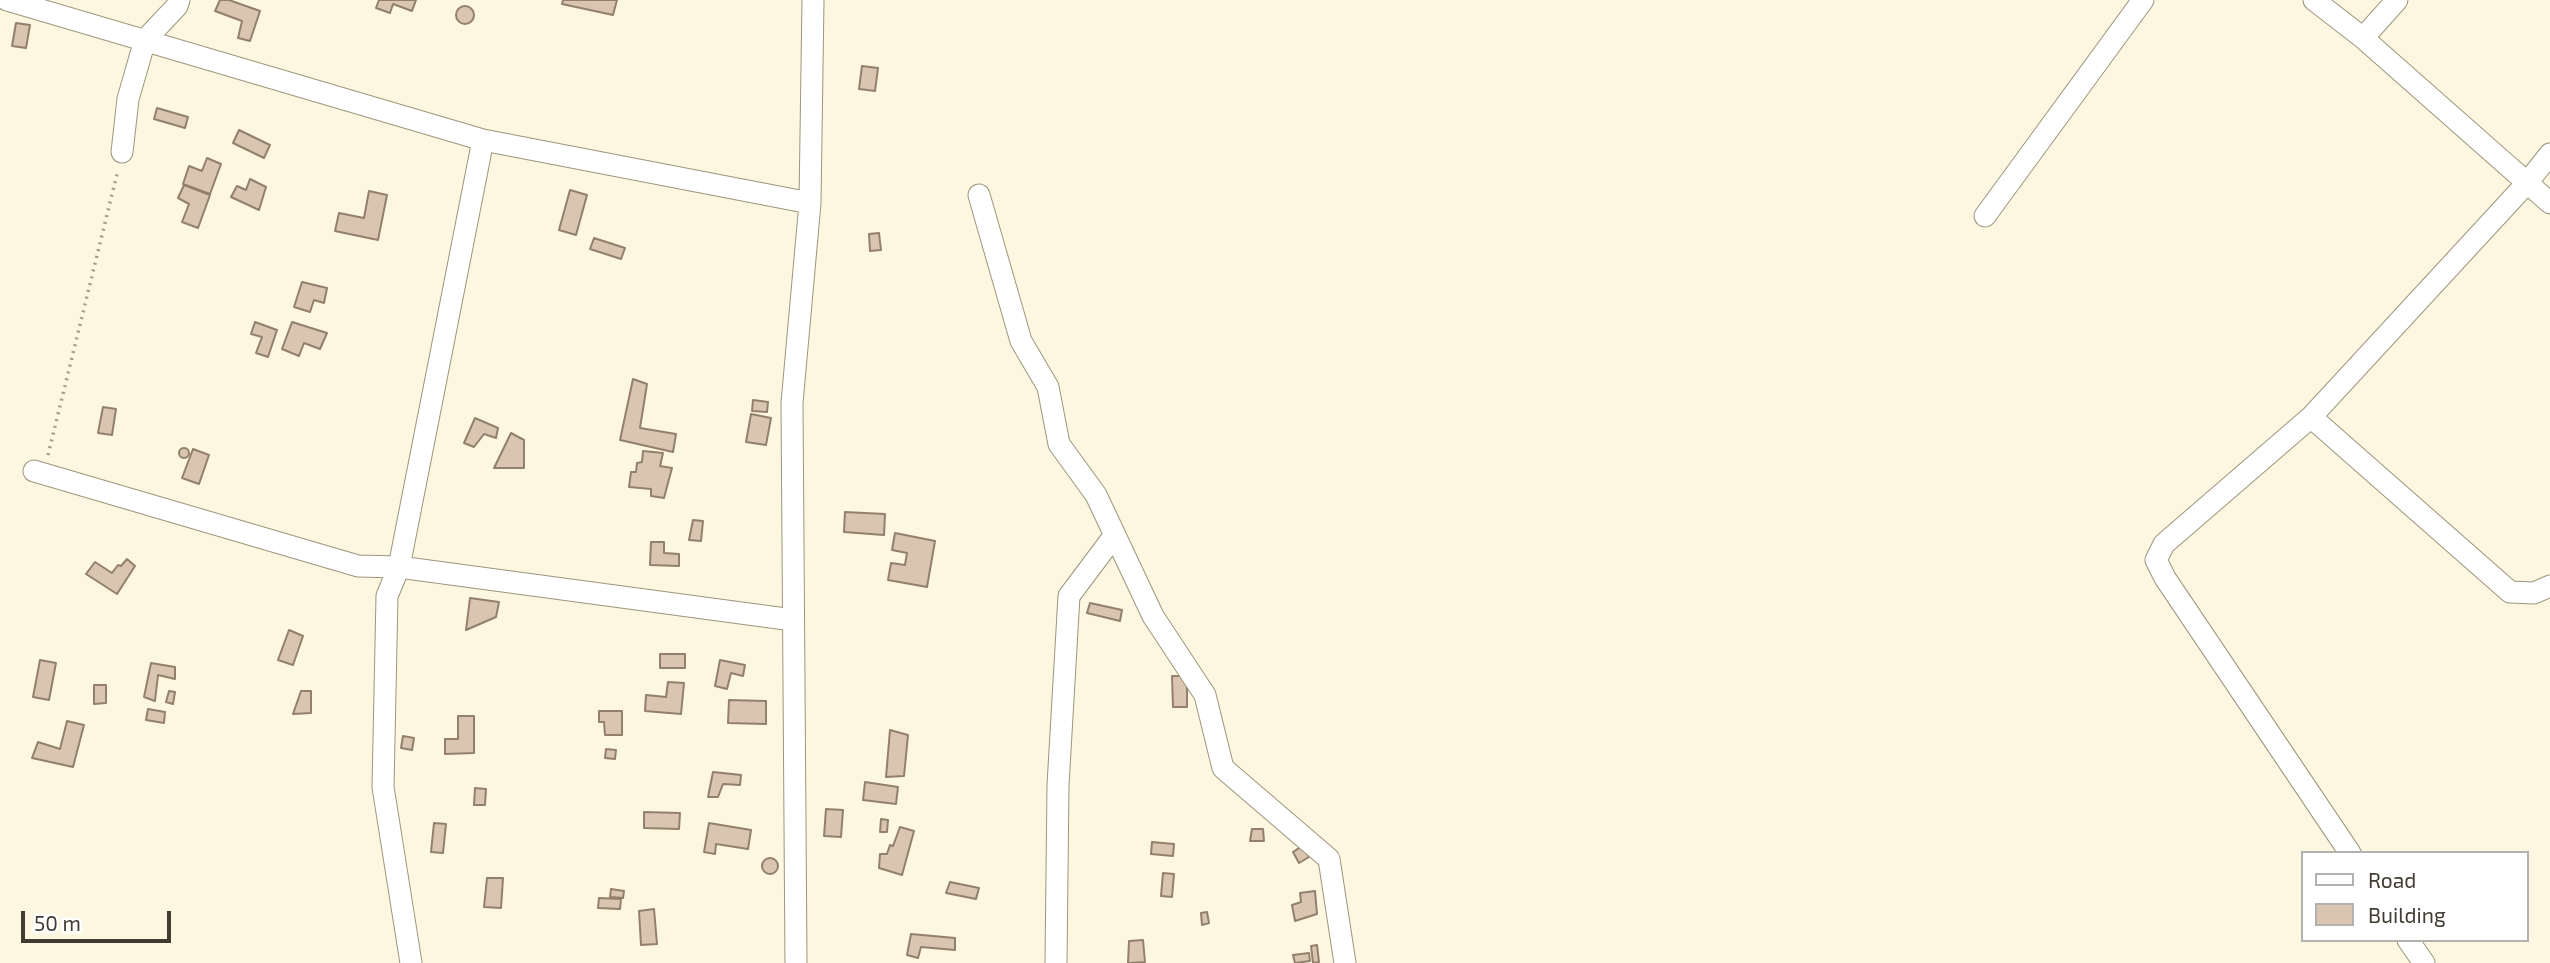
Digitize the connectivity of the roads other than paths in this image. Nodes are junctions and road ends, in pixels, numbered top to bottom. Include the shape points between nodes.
1 (7, 0) edge
2 (179, 0) edge
3 (813, 0) edge
4 (2143, 0) edge
5 (2314, 0) edge
6 (2397, 0) edge
7 (2363, 38) junction
8 (145, 40) junction
9 (483, 140) junction
10 (122, 152) road end
11 (2550, 154) edge
12 (2527, 183) junction
13 (979, 195) dead end
14 (810, 203) junction
15 (2550, 203) edge
16 (1985, 216) dead end
17 (2311, 417) junction
18 (39, 472) road end
19 (1114, 536) junction
20 (400, 566) junction
21 (2550, 586) edge
22 (793, 620) junction
23 (2349, 851) edge
24 (2410, 942) edge
25 (411, 963) edge
26 (796, 963) edge
27 (1056, 963) edge
28 (1345, 963) edge
29 (2424, 963) edge

1 - 8 street
2 - 8 street
3 - 14 street
4 - 16 street
5 - 7 street
6 - 7 street
7 - 12 street
8 - 9 street
8 - 10 street via 128,99
9 - 14 street
9 - 20 street
11 - 12 street
12 - 15 street
12 - 17 street
13 - 19 street via 1021,341 1048,387 1059,444 1096,495
14 - 22 street via 792,403
17 - 21 street via 2510,592 2534,593
17 - 23 street via 2164,544 2156,560
18 - 20 street via 358,566
19 - 27 street via 1069,596 1058,785
19 - 28 street via 1153,616 1206,695 1223,768 1329,859
20 - 22 street
20 - 25 street via 387,596 383,788
22 - 26 street
24 - 29 street

